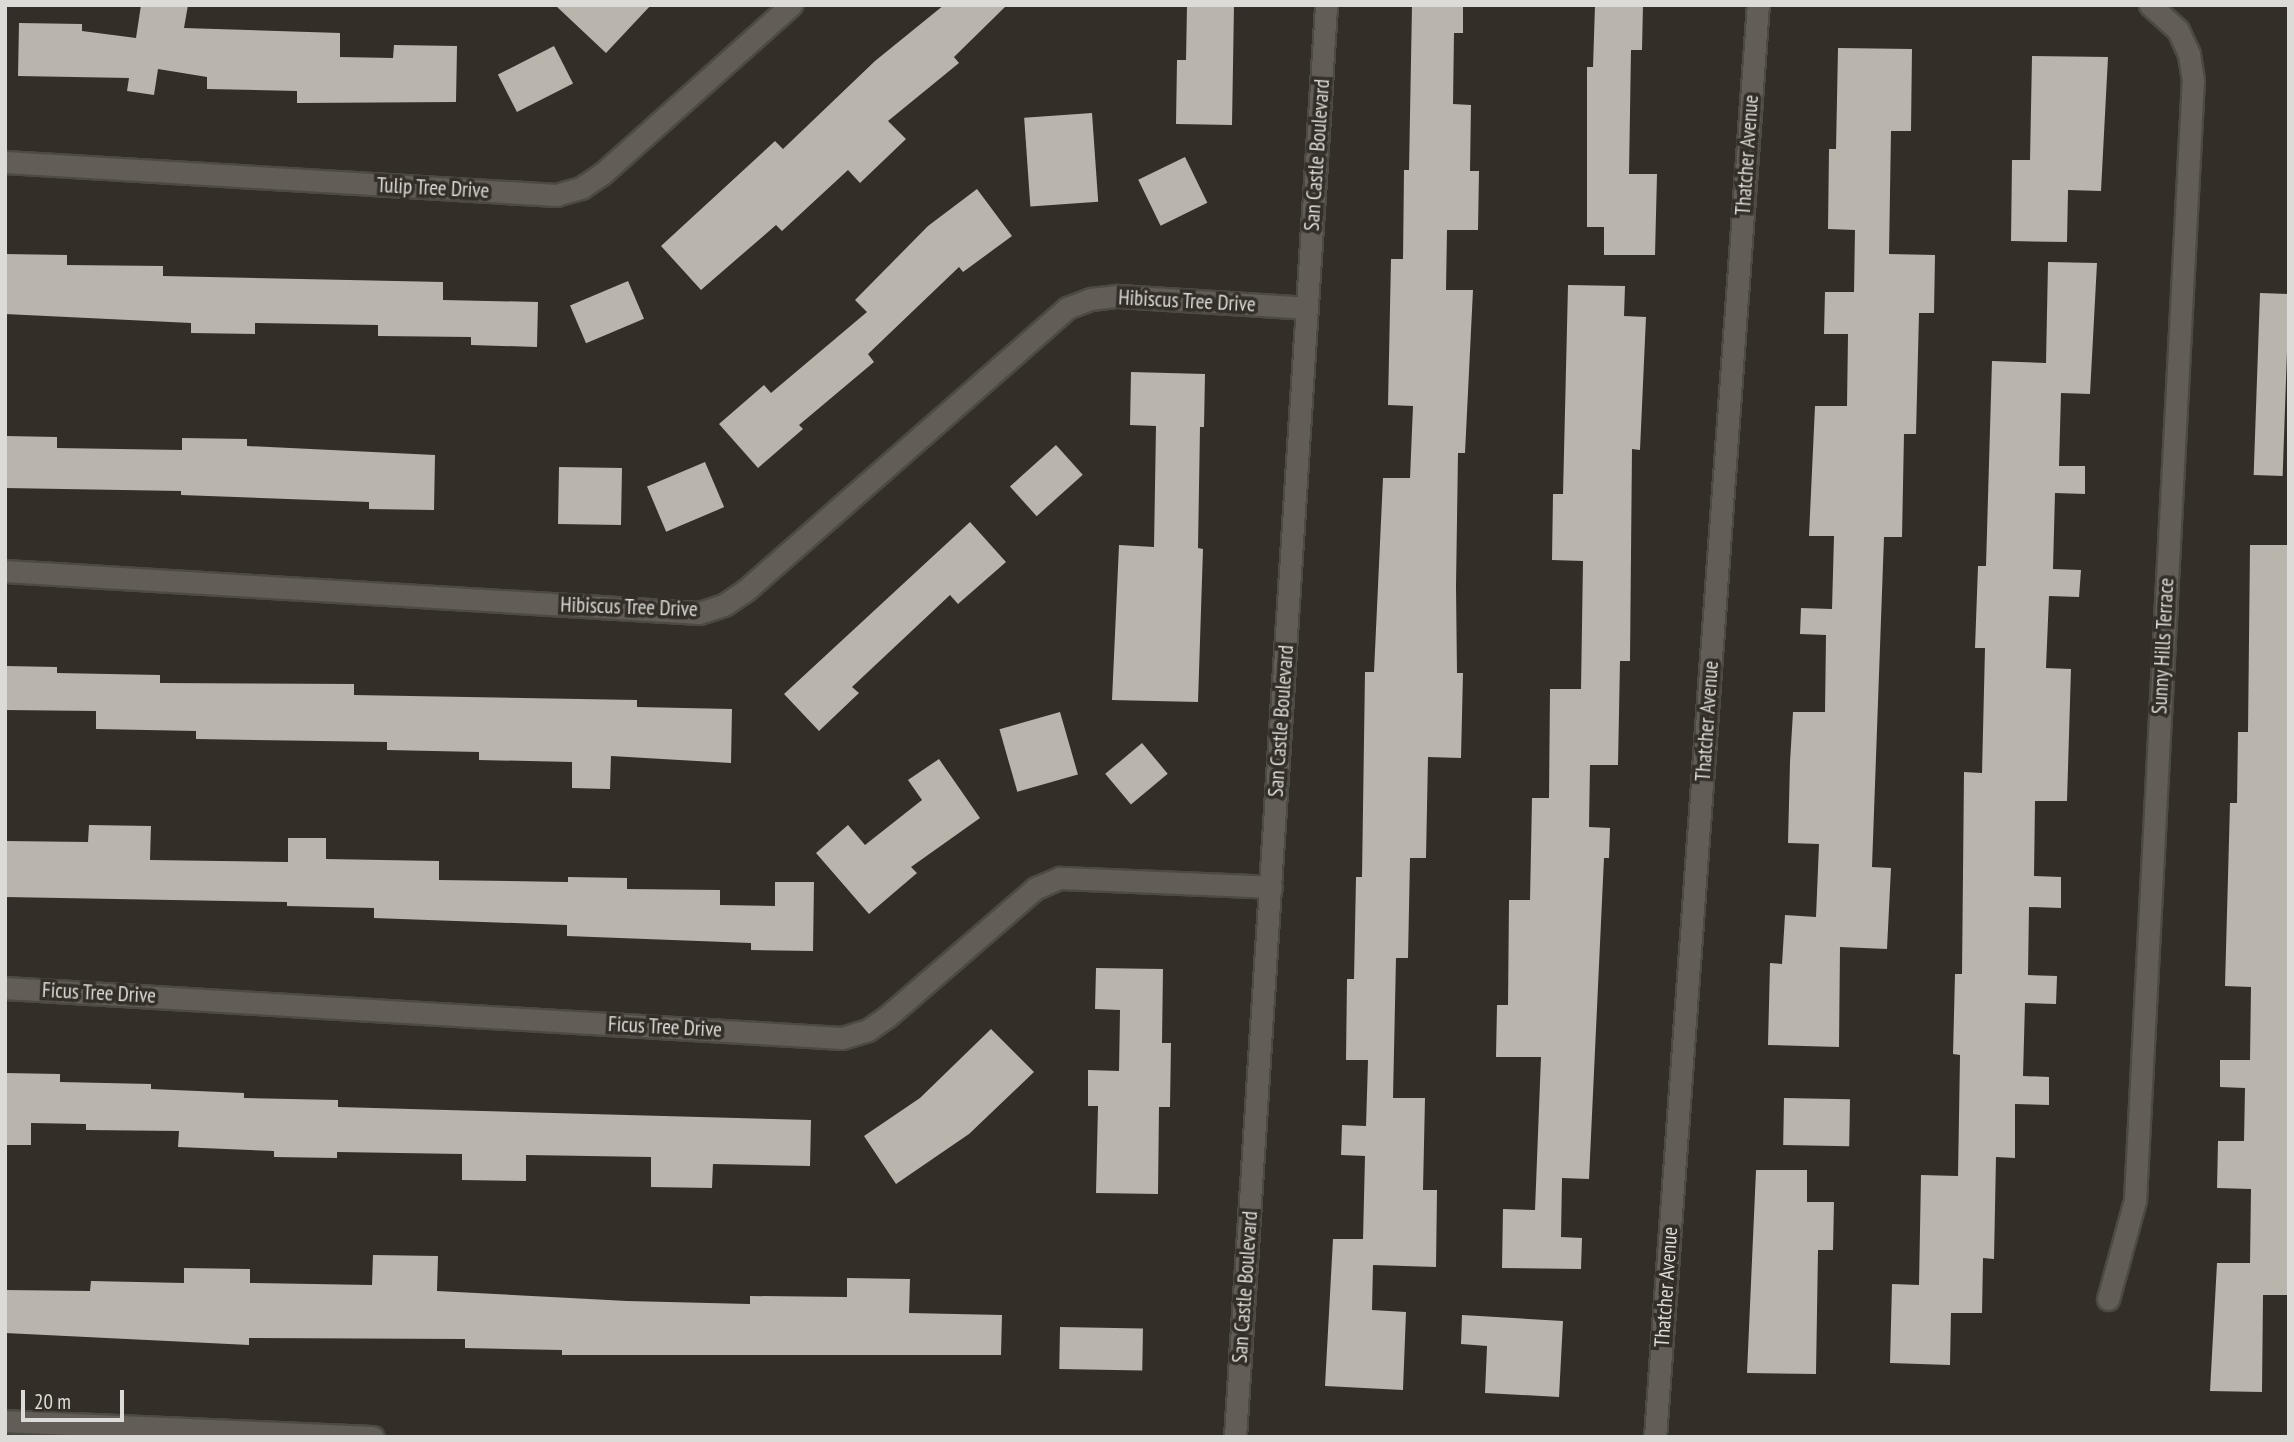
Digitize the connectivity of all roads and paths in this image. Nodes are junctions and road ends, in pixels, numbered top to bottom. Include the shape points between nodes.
1 (791, 5) edge
2 (1326, 5) edge
3 (1758, 5) edge
4 (2150, 5) edge
5 (5, 162) edge
6 (1307, 307) junction
7 (5, 571) edge
8 (1271, 887) junction
9 (5, 988) edge
10 (2108, 1299) dead end
11 (5, 1421) edge
12 (373, 1437) edge
13 (1235, 1437) edge
14 (1655, 1437) edge

1 - 5 street, Tulip Tree Drive via 602,174 581,188 556,195
2 - 6 street, San Castle Boulevard
3 - 14 street, Thatcher Avenue
4 - 10 street, Sunny Hills Terrace via 2178,30 2189,54 2193,80 2135,1199
6 - 7 street, Hibiscus Tree Drive via 1117,296 1091,299 1067,309 745,591 724,605 699,613
6 - 8 street, San Castle Boulevard
8 - 9 street, Ficus Tree Drive via 1060,878 1036,888 888,1016 868,1030 842,1038
8 - 13 street, San Castle Boulevard
11 - 12 street

